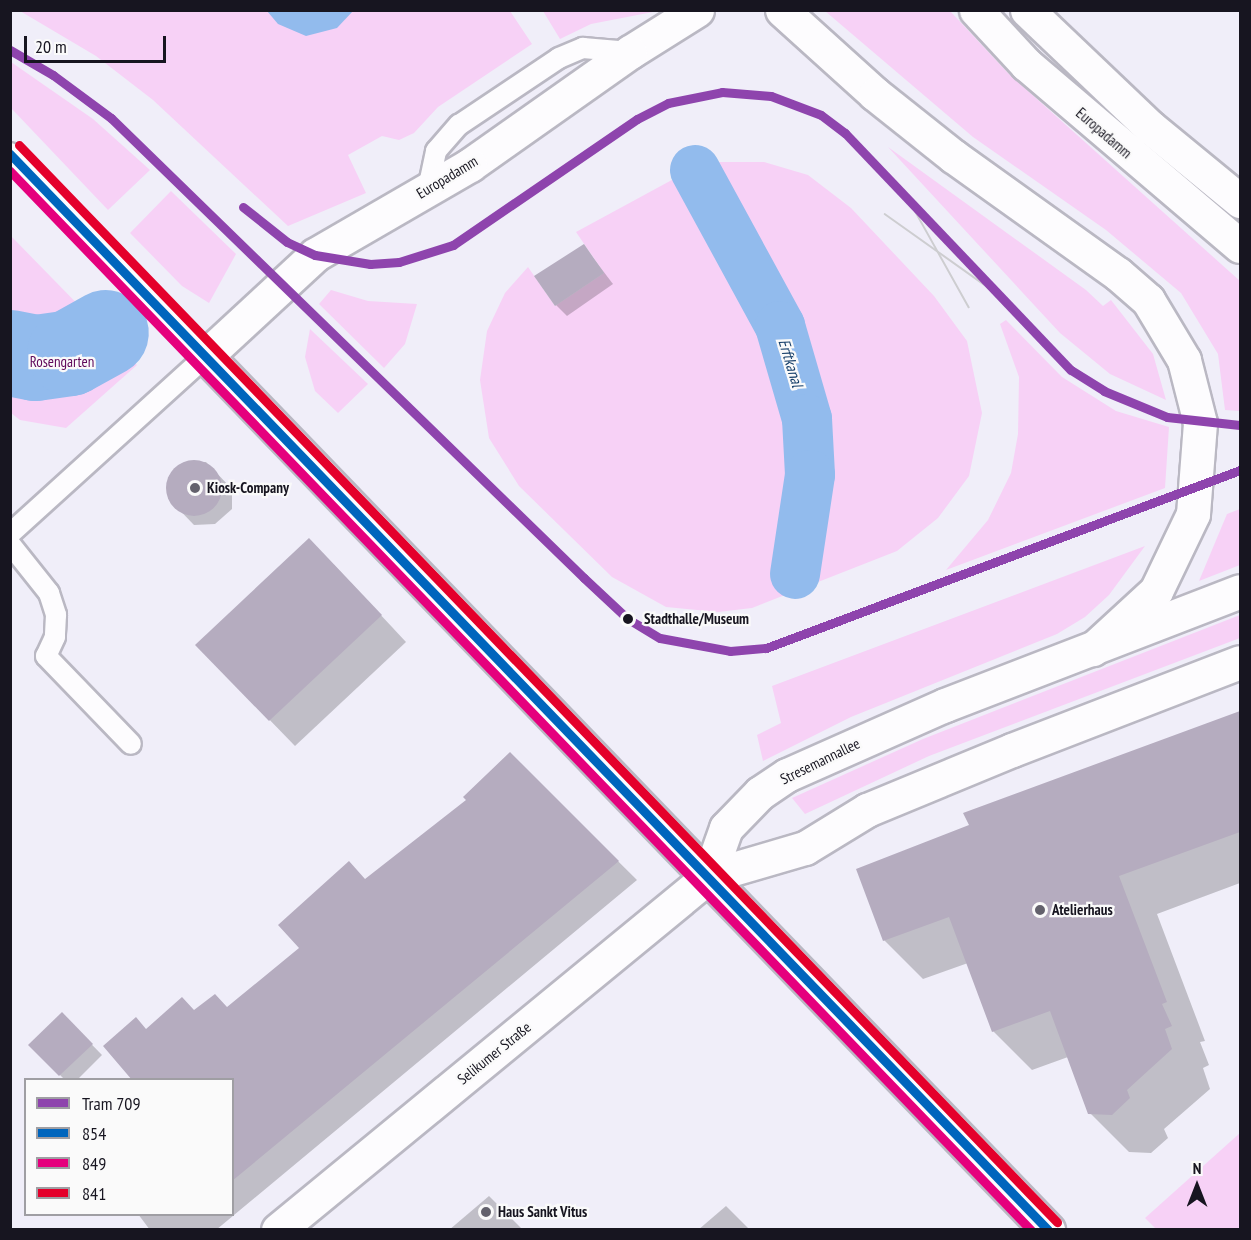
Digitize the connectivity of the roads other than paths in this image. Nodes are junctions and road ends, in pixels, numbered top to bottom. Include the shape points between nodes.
1 (697, 10) edge
2 (976, 10) edge
3 (1027, 10) edge
4 (781, 11) edge
5 (10, 153) edge
6 (1240, 201) edge
7 (1240, 246) edge
8 (206, 356) junction
9 (10, 534) edge
10 (10, 544) edge
11 (1240, 591) edge
12 (1093, 649) junction
13 (1240, 662) edge
14 (131, 744) dead end
15 (709, 876) junction
16 (290, 1226) edge
17 (1048, 1230) edge

1 - 8 street, Europadamm via 630,52 470,165 315,255
2 - 7 street, Europadamm via 1026,64
3 - 6 street via 1150,127
4 - 12 street via 952,156 1118,274 1148,300 1184,360 1200,423 1193,514 1156,591
5 - 8 lane
8 - 9 lane
8 - 15 street
10 - 14 lane via 49,593 56,615 55,637 46,656
11 - 12 street, Stresemannallee
12 - 15 street, Stresemannallee via 945,705 787,775 760,793 726,828
13 - 15 street via 867,810 805,848
15 - 16 street, Selikumer Straße
15 - 17 street

